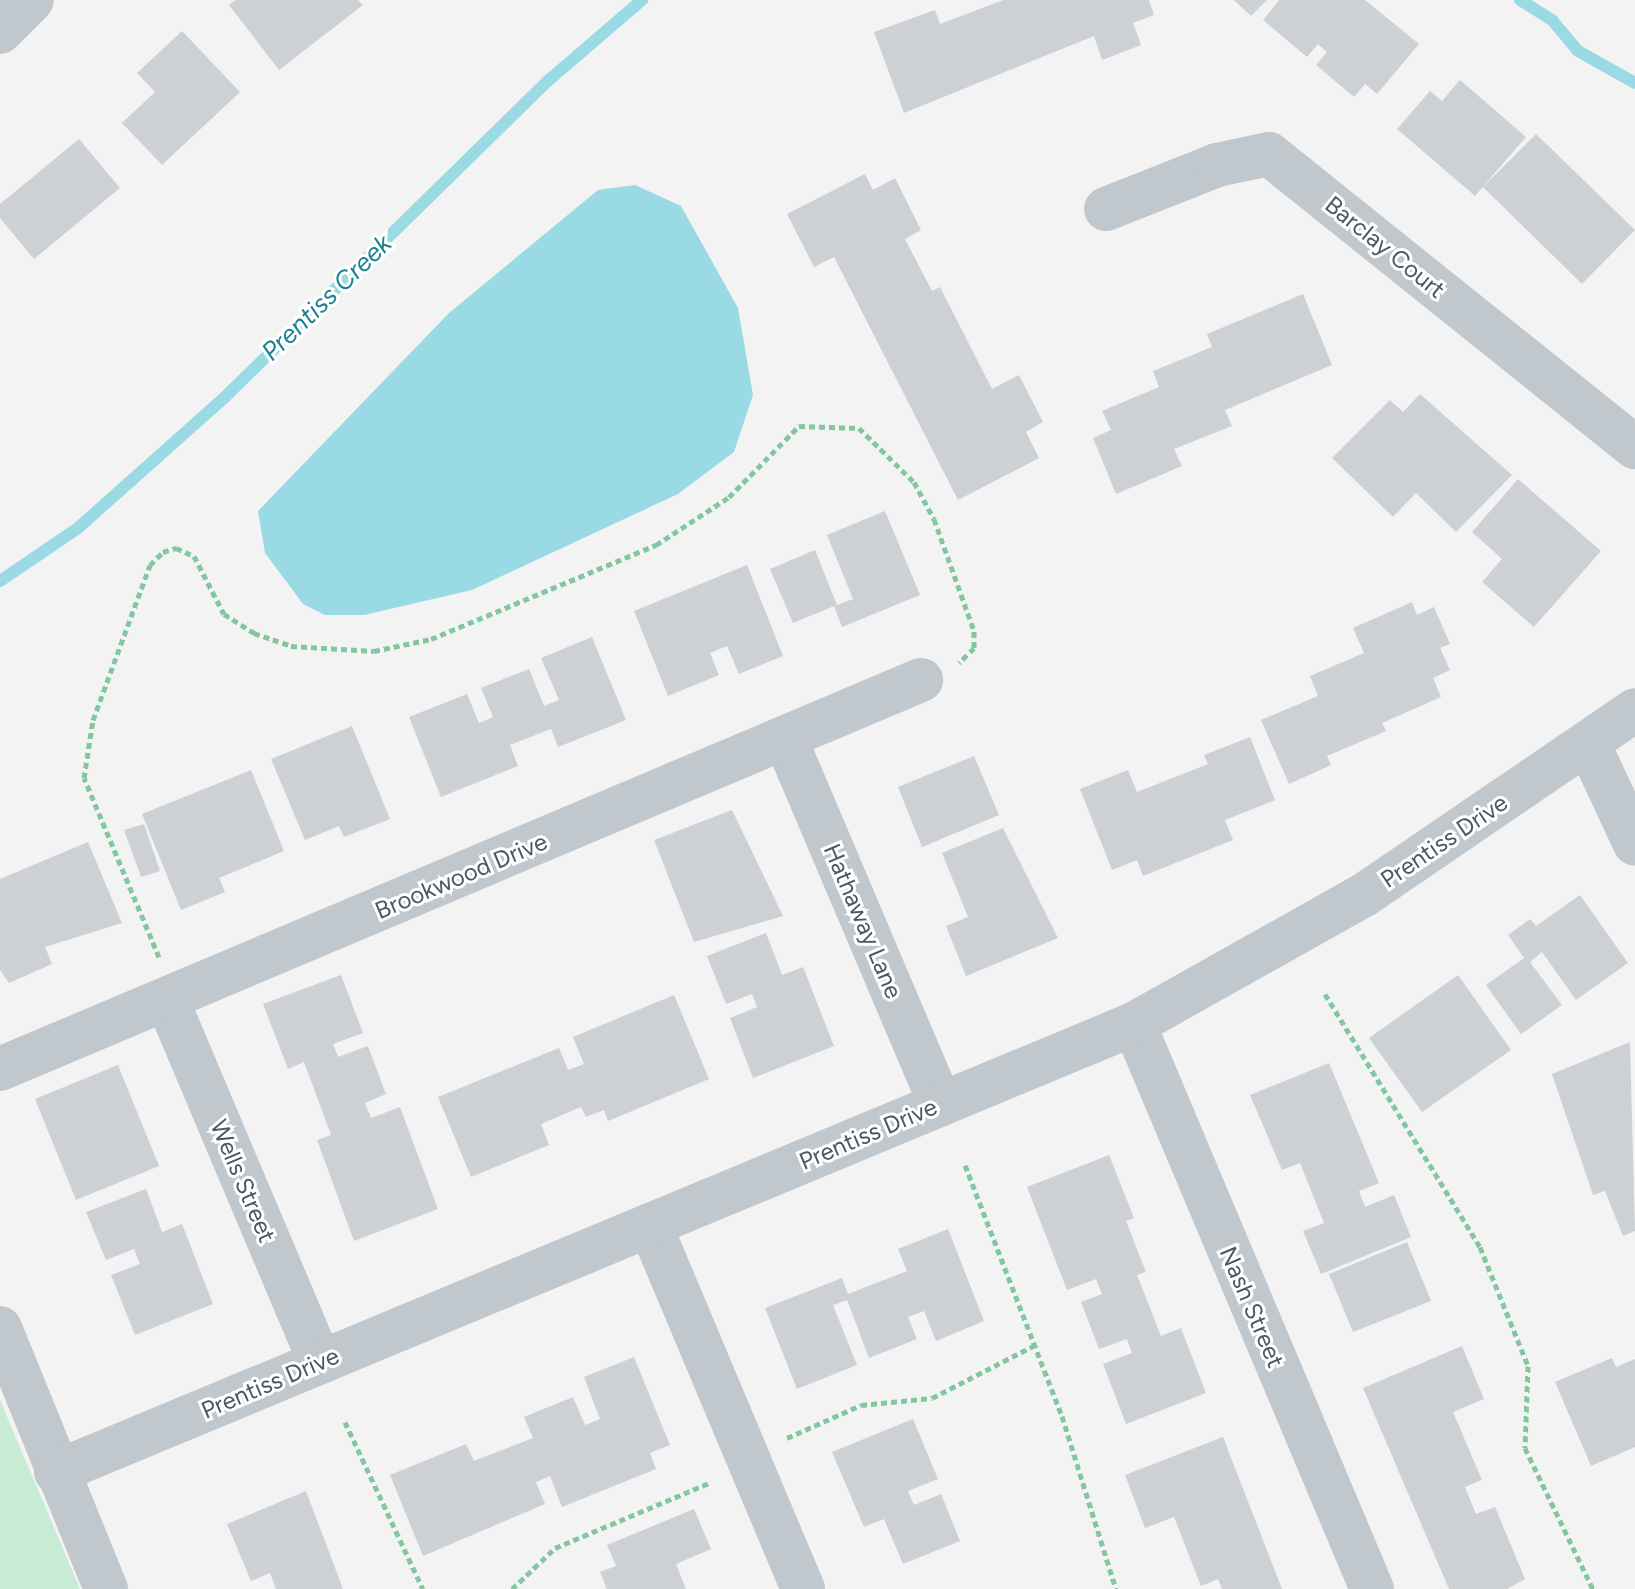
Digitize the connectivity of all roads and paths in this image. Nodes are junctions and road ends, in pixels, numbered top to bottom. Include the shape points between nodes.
1 (32, 0) edge
2 (0, 32) edge
3 (1106, 209) dead end
4 (1635, 447) edge
5 (921, 680) joint
6 (1635, 710) edge
7 (785, 738) junction
8 (1588, 743) junction
9 (1635, 844) edge
10 (1325, 994) dead end
11 (167, 1000) junction
12 (1134, 1024) junction
13 (0, 1069) edge
14 (940, 1104) junction
15 (965, 1165) dead end
16 (650, 1225) junction
17 (0, 1328) edge
18 (320, 1362) junction
19 (345, 1422) dead end
20 (56, 1472) junction
21 (106, 1589) edge
22 (423, 1589) edge
23 (803, 1589) edge
24 (1116, 1589) edge
25 (1372, 1589) edge
26 (1593, 1589) edge

1 - 2 street
3 - 4 street, Barclay Court via 1217,165 1269,154
5 - 7 street, Brookwood Drive
5 - 11 path via 967,659 974,631 957,574 914,482 859,428 799,426 729,497 656,545 431,639 374,651 291,646 254,633 224,614 194,556 176,548 163,552 150,565 93,720 84,778 164,968
6 - 8 street, Prentiss Drive
7 - 11 street, Brookwood Drive
7 - 14 street, Hathaway Lane
8 - 9 street
8 - 12 street, Prentiss Drive via 1364,895
10 - 26 path via 1480,1247 1528,1366 1525,1448
11 - 13 street, Brookwood Drive
11 - 18 street, Wells Street
12 - 14 street, Prentiss Drive
12 - 25 street, Nash Street
14 - 16 street, Prentiss Drive
15 - 24 path via 1062,1416
16 - 18 street, Prentiss Drive
16 - 23 street
17 - 20 street
18 - 20 street, Prentiss Drive
19 - 22 path
20 - 21 street

